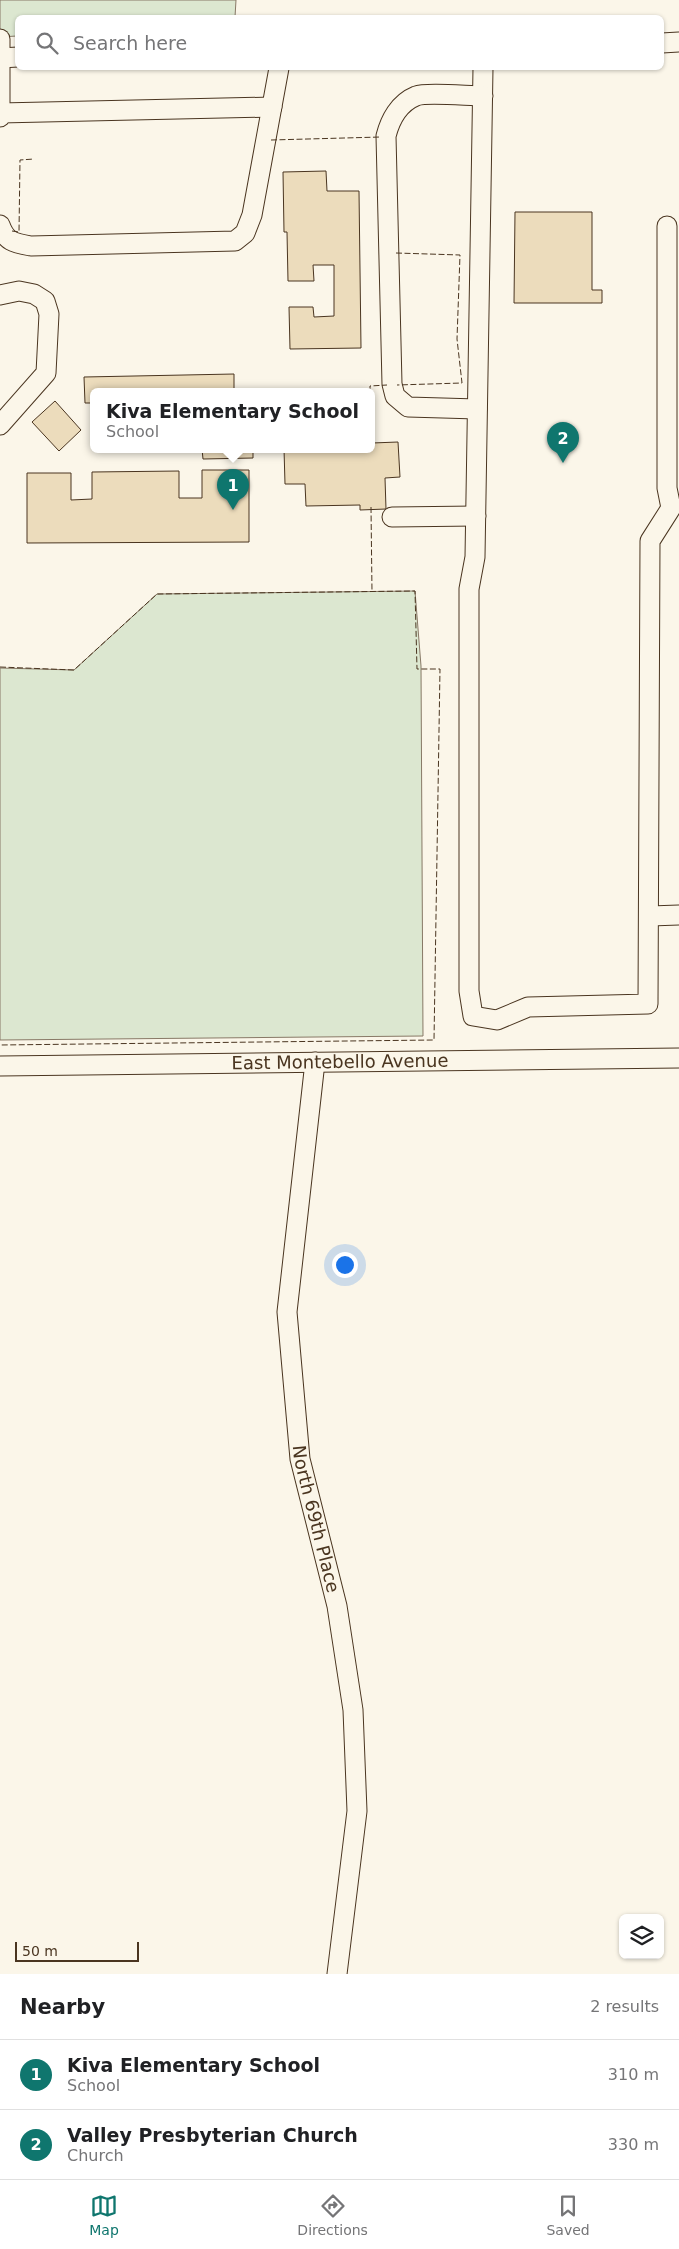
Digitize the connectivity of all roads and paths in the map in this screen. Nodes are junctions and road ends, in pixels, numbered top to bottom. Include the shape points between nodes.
1 (0, 39) edge
2 (679, 42) edge
3 (664, 43) edge
4 (15, 57) edge
5 (0, 58) edge
6 (279, 70) edge
7 (483, 70) edge
8 (482, 96) junction
9 (272, 107) junction
10 (0, 113) edge
11 (0, 118) edge
12 (0, 225) edge
13 (667, 226) dead end
14 (0, 296) edge
15 (673, 314) edge
16 (478, 408) junction
17 (0, 426) edge
18 (675, 504) edge
19 (476, 516) junction
20 (392, 517) dead end
21 (679, 915) edge
22 (650, 916) junction
23 (679, 1058) edge
24 (315, 1062) junction
25 (0, 1066) edge
26 (337, 1974) edge

1 - 5 street
2 - 3 street
4 - 5 street
5 - 10 street
6 - 9 street
7 - 8 street
8 - 16 street
8 - 16 street via 416,96 391,119 386,136 392,384 395,396 408,407
9 - 10 street
9 - 12 street via 252,215 245,233 235,241 31,246 4,236
10 - 11 street
13 - 15 street
14 - 17 street via 19,291 34,294 45,301 48,314 46,373
15 - 18 street via 667,488
16 - 19 street
18 - 22 street via 650,541
19 - 20 street
19 - 22 street via 475,556 469,589 468,991 473,1016 497,1020 528,1007 648,1004
21 - 22 street
23 - 24 street, East Montebello Avenue
24 - 25 street, East Montebello Avenue
24 - 26 street, North 69th Place via 287,1312 300,1459 337,1606 353,1710 358,1811

